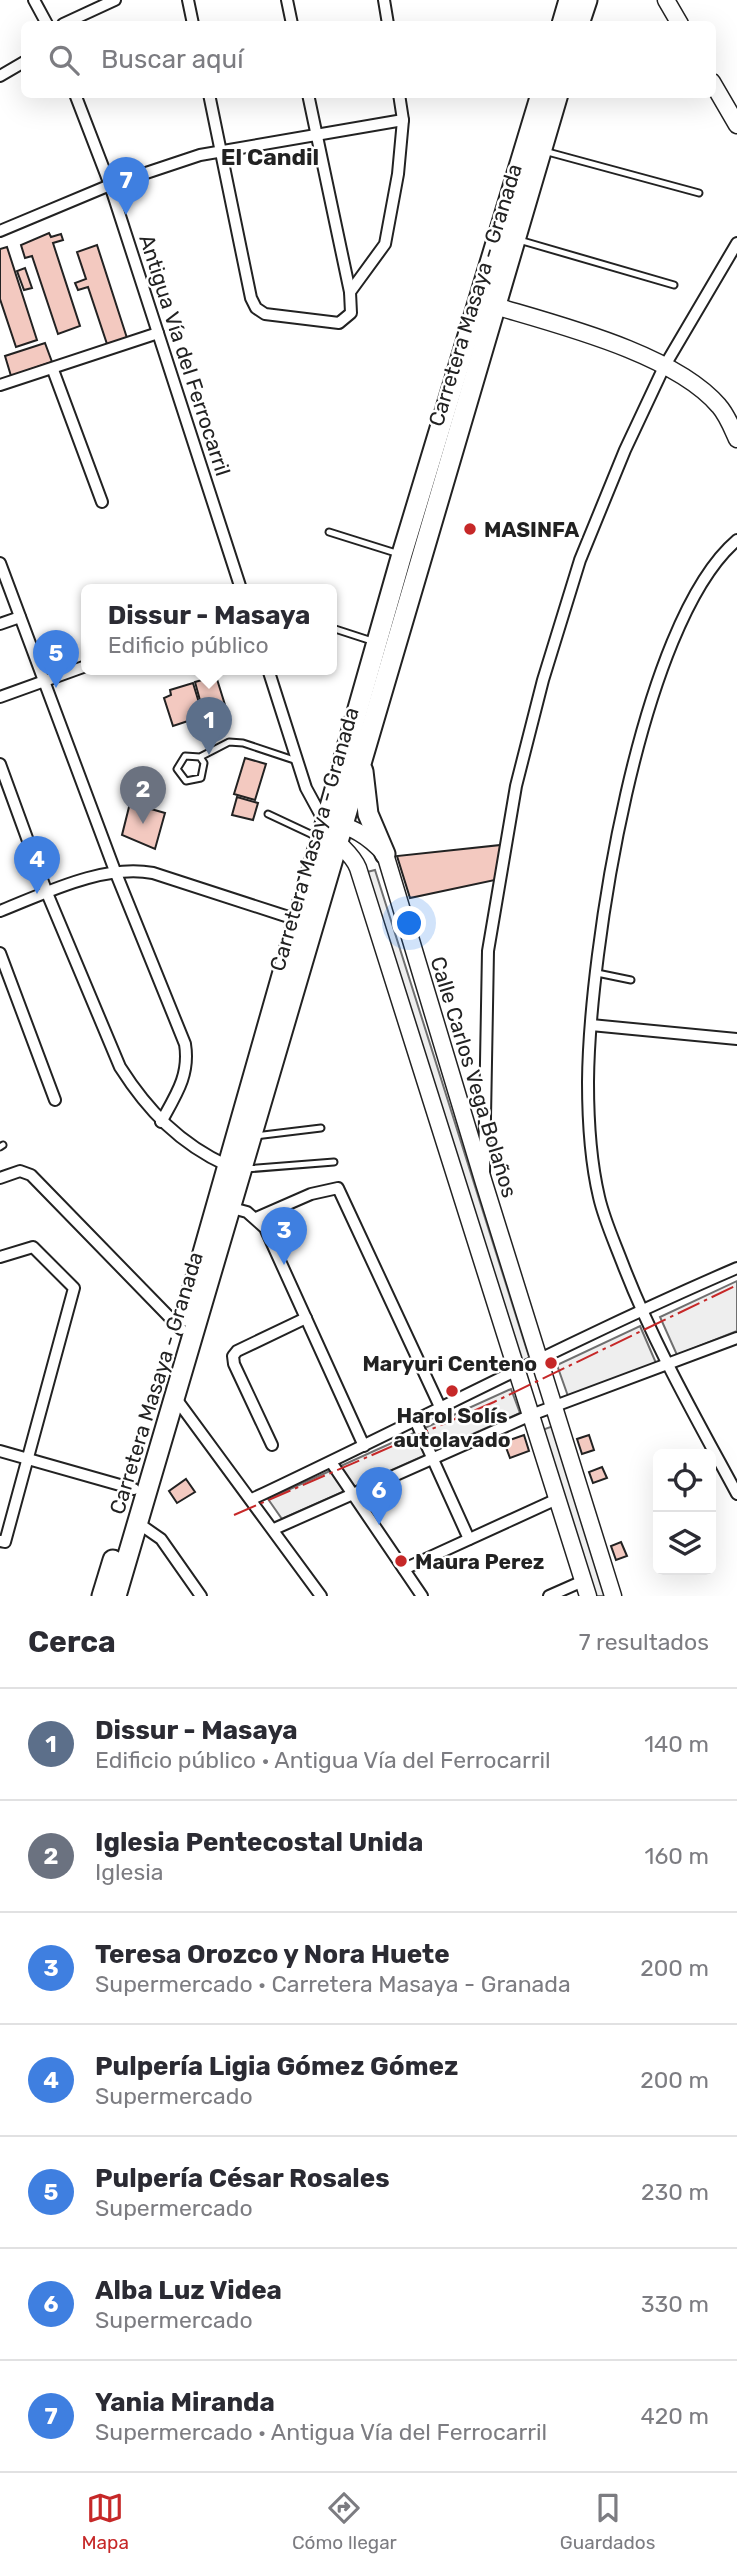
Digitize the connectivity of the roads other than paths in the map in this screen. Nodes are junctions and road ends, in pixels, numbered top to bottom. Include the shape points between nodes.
1 (34, 0) edge
2 (115, 0) edge
3 (188, 0) edge
4 (286, 0) edge
5 (384, 0) edge
6 (569, 0) edge
7 (587, 0) edge
8 (666, 0) edge
9 (45, 21) edge
10 (70, 21) edge
11 (193, 21) edge
12 (291, 21) edge
13 (388, 21) edge
14 (563, 21) edge
15 (580, 21) edge
16 (678, 21) edge
17 (21, 64) edge
18 (0, 76) edge
19 (716, 89) edge
20 (77, 98) edge
21 (210, 98) edge
22 (309, 98) edge
23 (400, 98) edge
24 (540, 98) edge
25 (557, 98) edge
26 (404, 120) junction
27 (737, 125) edge
28 (317, 135) junction
29 (221, 151) junction
30 (541, 151) junction
31 (110, 185) junction
32 (699, 193) dead end
33 (0, 231) edge
34 (516, 239) junction
35 (737, 243) edge
36 (674, 285) dead end
37 (350, 292) junction
38 (495, 306) junction
39 (158, 333) junction
40 (664, 367) junction
41 (53, 370) junction
42 (0, 385) edge
43 (737, 439) edge
44 (102, 502) dead end
45 (329, 532) dead end
46 (737, 540) edge
47 (402, 554) junction
48 (0, 564) edge
49 (239, 584) edge
50 (20, 617) junction
51 (0, 624) edge
52 (337, 630) edge
53 (379, 643) junction
54 (81, 668) edge
55 (270, 675) edge
56 (45, 680) junction
57 (0, 697) edge
58 (363, 753) junction
59 (200, 757) junction
60 (297, 761) junction
61 (0, 764) edge
62 (268, 814) dead end
63 (333, 834) junction
64 (385, 854) junction
65 (116, 871) junction
66 (47, 892) junction
67 (0, 911) edge
68 (306, 923) junction
69 (0, 953) edge
70 (597, 973) junction
71 (631, 980) dead end
72 (591, 1025) junction
73 (737, 1039) edge
74 (55, 1100) dead end
75 (161, 1122) junction
76 (321, 1128) dead end
77 (252, 1136) junction
78 (334, 1162) dead end
79 (236, 1167) junction
80 (0, 1178) edge
81 (484, 1183) junction
82 (232, 1208) junction
83 (256, 1218) junction
84 (0, 1257) edge
85 (737, 1268) edge
86 (640, 1310) junction
87 (306, 1318) junction
88 (181, 1329) junction
89 (737, 1338) edge
90 (540, 1360) junction
91 (668, 1366) junction
92 (516, 1371) junction
93 (174, 1396) junction
94 (554, 1407) junction
95 (441, 1409) junction
96 (531, 1415) junction
97 (416, 1422) junction
98 (272, 1445) dead end
99 (364, 1446) junction
100 (0, 1451) edge
101 (431, 1458) junction
102 (28, 1459) junction
103 (331, 1462) junction
104 (134, 1489) junction
105 (353, 1494) junction
106 (737, 1494) edge
107 (252, 1499) junction
108 (557, 1499) junction
109 (138, 1523) junction
110 (274, 1529) junction
111 (469, 1539) junction
112 (0, 1541) edge
113 (404, 1569) junction
114 (585, 1589) edge
115 (102, 1596) edge
116 (116, 1596) edge
117 (201, 1596) edge
118 (321, 1596) edge
119 (422, 1596) edge
120 (549, 1596) edge
121 (614, 1596) edge

1 - 9 street
2 - 10 street
3 - 11 street
4 - 12 street
5 - 13 street
6 - 14 highway
7 - 15 highway
8 - 16 street
17 - 18 street
19 - 27 street
20 - 31 street, Antigua Vía del Ferrocarril
21 - 29 street
22 - 28 street
23 - 26 street
24 - 47 highway, Carretera Masaya - Granada
25 - 30 highway, Carretera Masaya - Granada
26 - 28 street
26 - 37 street via 385,244
28 - 29 street
28 - 37 street
29 - 31 street
29 - 37 street via 256,309 339,323 351,313
30 - 32 lane
30 - 34 highway, Carretera Masaya - Granada
31 - 33 street
31 - 39 street, Antigua Vía del Ferrocarril
34 - 36 lane
34 - 38 highway, Carretera Masaya - Granada
35 - 40 street
38 - 40 street via 590,335
38 - 58 highway, Carretera Masaya - Granada
39 - 41 street
39 - 49 street, Antigua Vía del Ferrocarril
40 - 43 street via 718,405
40 - 81 street via 580,560 542,680 516,786 488,951
41 - 42 street
41 - 44 street
45 - 47 lane
46 - 70 street via 702,582 670,647 655,692 618,834
47 - 53 highway, Carretera Masaya - Granada
48 - 50 street
50 - 51 street
50 - 56 street
52 - 53 lane
53 - 63 highway, Carretera Masaya - Granada
54 - 56 street
55 - 60 street
56 - 57 street
56 - 65 street
58 - 63 highway, Carretera Masaya - Granada
58 - 64 highway via 368,814
59 - 59 lane via 184,755 179,761 180,776 186,781 201,778 204,763
59 - 60 lane via 229,742
60 - 63 street via 306,788
61 - 66 street
62 - 63 lane
63 - 64 street via 372,840
63 - 68 highway, Carretera Masaya - Granada
63 - 92 street via 351,852 358,868
64 - 81 street, Calle Carlos Vega Bolaños
65 - 66 street
65 - 68 street via 153,873
65 - 75 street via 185,1044 188,1063 184,1079
66 - 67 street
66 - 75 street via 120,1067
68 - 77 highway, Carretera Masaya - Granada
68 - 79 highway, Carretera Masaya - Granada
69 - 74 street
70 - 71 lane
70 - 72 street
72 - 73 street
72 - 86 street via 588,1081 594,1175
75 - 79 street via 200,1153
76 - 77 lane
77 - 79 highway, Carretera Masaya - Granada
78 - 79 lane
79 - 82 highway, Carretera Masaya - Granada
79 - 88 highway, Carretera Masaya - Granada
80 - 88 street via 20,1171 31,1175
81 - 90 street, Calle Carlos Vega Bolaños
82 - 83 street
82 - 93 highway, Carretera Masaya - Granada
83 - 87 street via 265,1228
83 - 95 street via 311,1194 338,1188
84 - 102 street via 33,1247 74,1288
85 - 86 street
86 - 90 street
86 - 91 street
87 - 98 street via 233,1356
87 - 99 street
88 - 104 highway, Carretera Masaya - Granada
89 - 91 street
90 - 92 street
90 - 94 street, Calle Carlos Vega Bolaños
91 - 94 street
91 - 106 street
92 - 95 street
92 - 96 street
93 - 107 street
93 - 109 highway, Carretera Masaya - Granada
94 - 96 street
94 - 121 street, Calle Carlos Vega Bolaños
95 - 97 street
96 - 101 street
96 - 108 street
97 - 99 street
97 - 101 street
99 - 103 street
100 - 102 street
101 - 105 street
101 - 111 street
102 - 104 street
102 - 112 street via 5,1542
103 - 105 street
103 - 107 street
104 - 115 highway, Carretera Masaya - Granada
105 - 110 street
105 - 113 street
107 - 110 street
108 - 111 street
108 - 114 street
109 - 116 highway, Carretera Masaya - Granada
109 - 117 street via 161,1539
110 - 118 street
111 - 113 street
113 - 119 street
114 - 120 street

